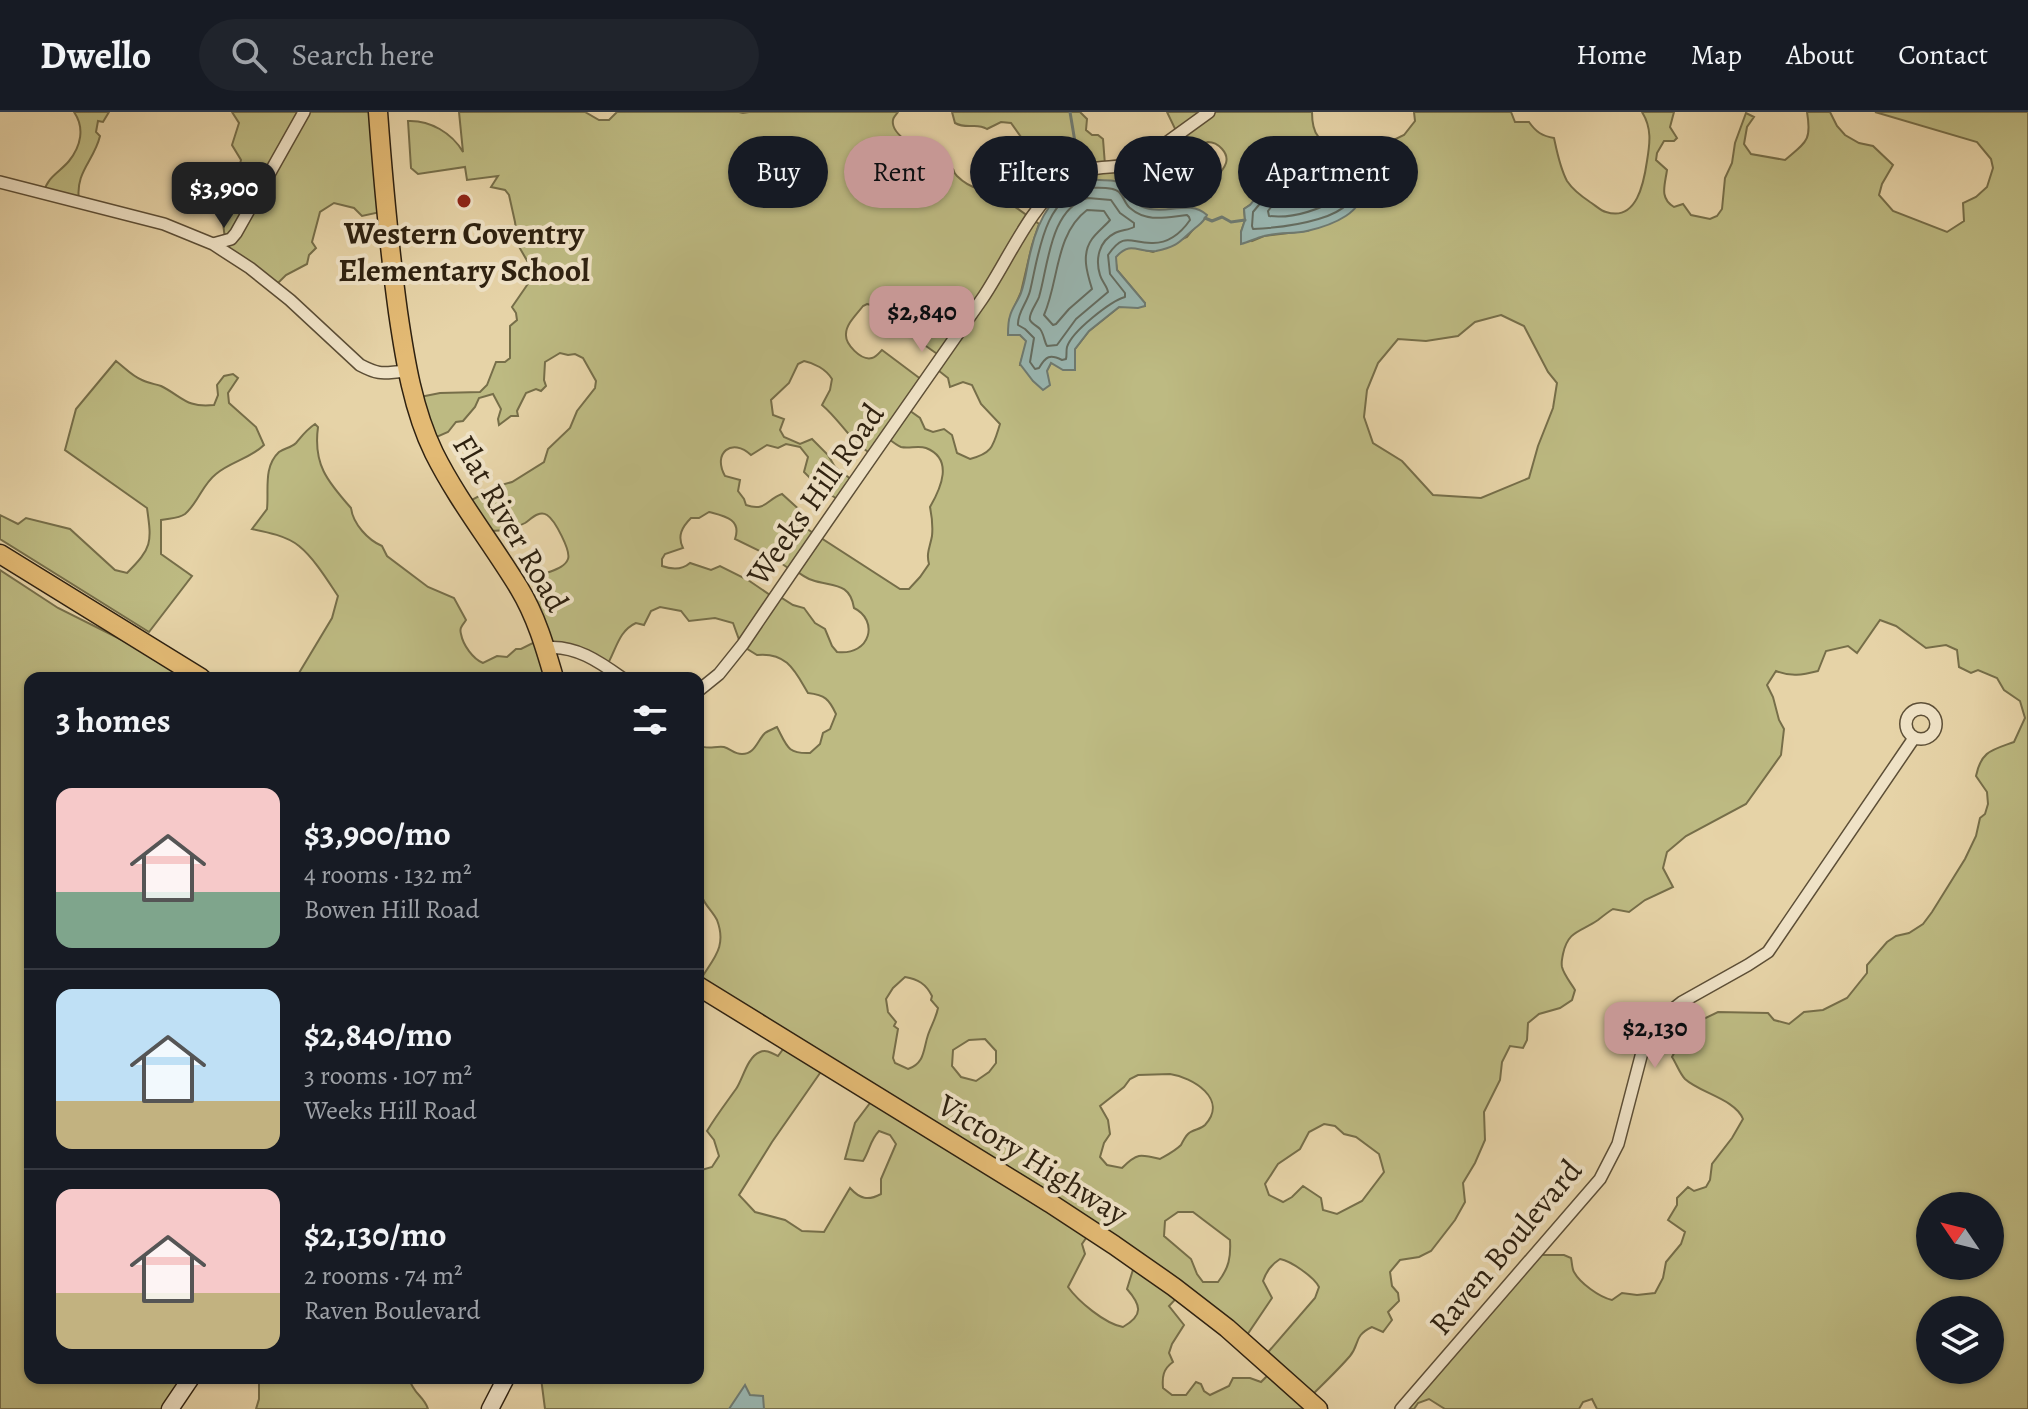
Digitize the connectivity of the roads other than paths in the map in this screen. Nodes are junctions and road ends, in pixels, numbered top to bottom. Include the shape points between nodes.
1 (304, 112) edge
2 (378, 112) edge
3 (1209, 112) edge
4 (0, 182) edge
5 (213, 244) junction
6 (408, 371) junction
7 (0, 554) edge
8 (545, 648) junction
9 (191, 672) edge
10 (552, 672) edge
11 (613, 672) edge
12 (704, 686) edge
13 (1914, 738) dead end
14 (704, 990) edge
15 (187, 1384) edge
16 (503, 1384) edge
17 (170, 1409) edge
18 (490, 1409) edge
19 (1318, 1409) edge
20 (1401, 1409) edge

1 - 5 street via 236,233
2 - 6 main road, Flat River Road via 391,259
3 - 12 street, Weeks Hill Road via 1140,162 1082,169 1048,196 743,644
4 - 5 street via 164,224
5 - 6 street via 290,300 360,365 388,374
6 - 8 main road, Flat River Road via 433,451 519,588
7 - 9 main road
8 - 10 main road, Flat River Road
8 - 11 street via 573,650
13 - 20 street, Raven Boulevard via 1768,952 1659,1020 1645,1041 1618,1144 1600,1179
14 - 19 main road, Victory Highway via 1114,1245 1227,1328
15 - 17 main road
16 - 18 main road

